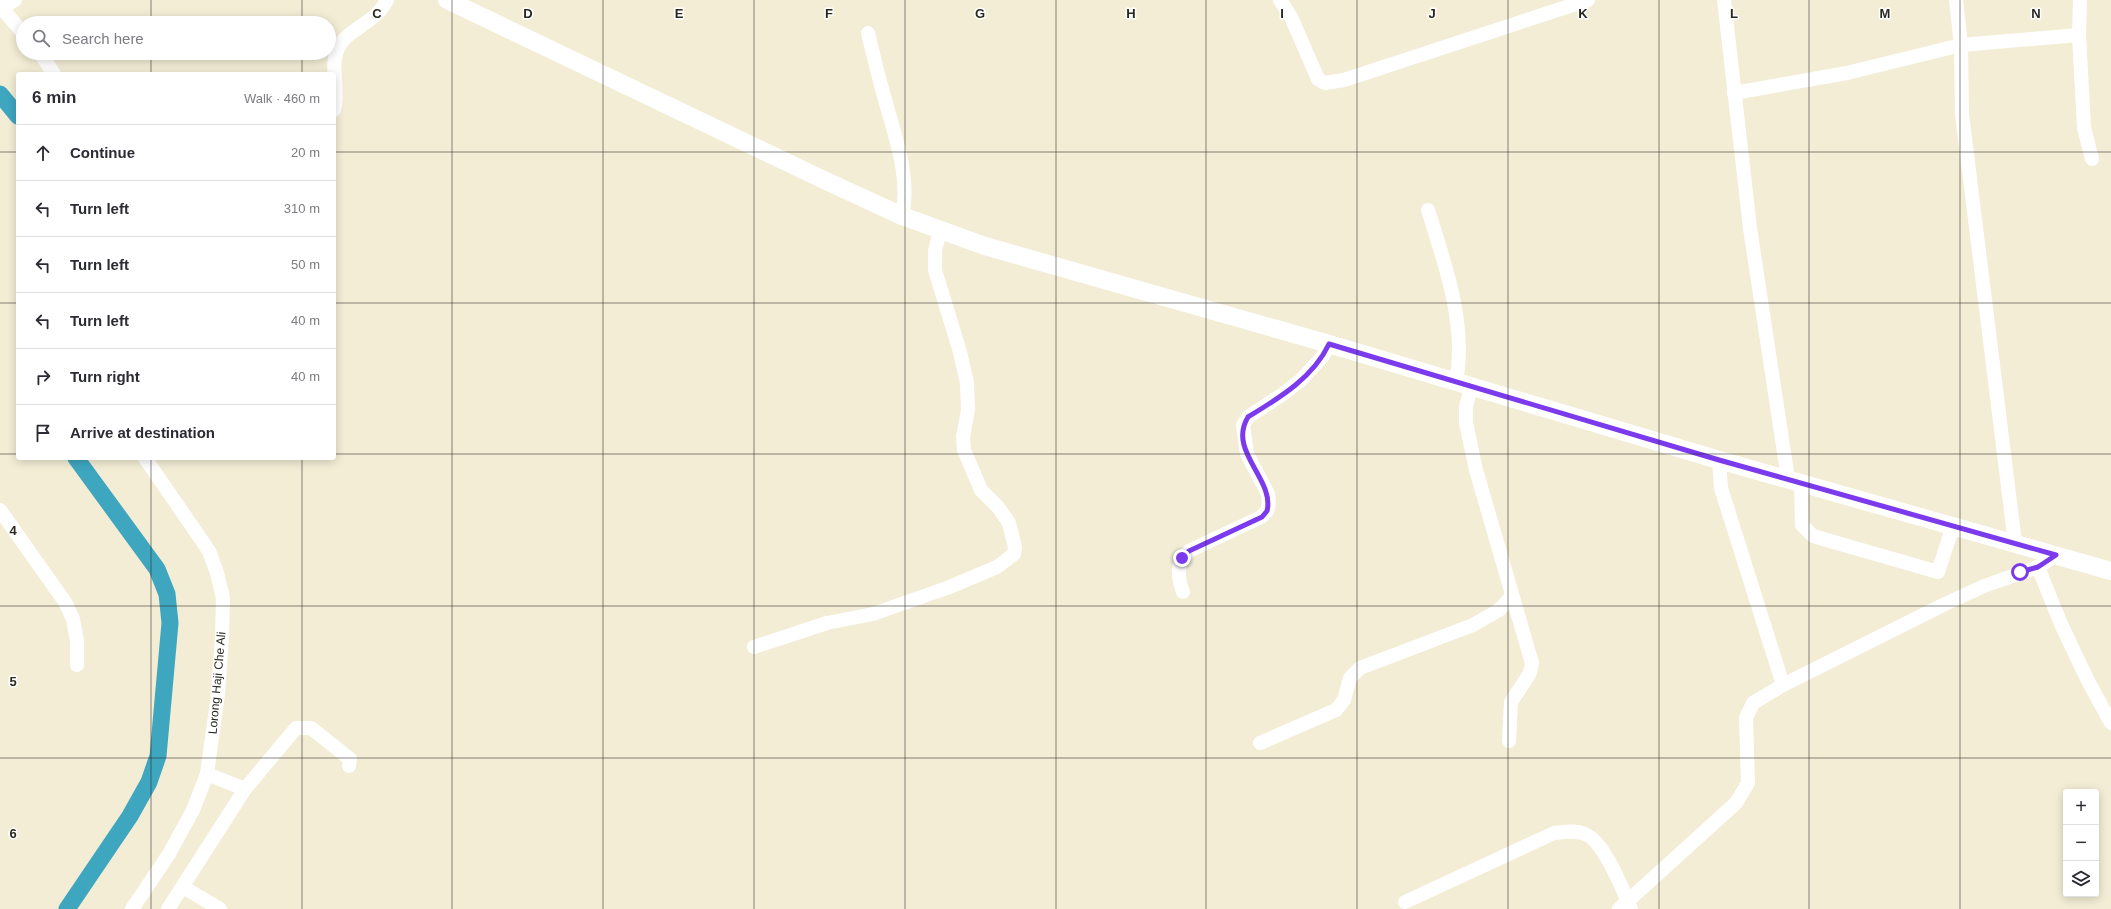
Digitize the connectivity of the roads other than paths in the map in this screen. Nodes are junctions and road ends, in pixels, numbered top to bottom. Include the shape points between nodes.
1 (15, 0) edge
2 (387, 0) edge
3 (447, 0) edge
4 (1280, 0) edge
5 (1588, 0) edge
6 (1724, 0) edge
7 (1956, 0) edge
8 (2080, 0) edge
9 (1, 7) edge
10 (16, 25) edge
11 (868, 33) dead end
12 (2079, 35) junction
13 (1961, 45) junction
14 (336, 56) edge
15 (45, 60) edge
16 (335, 60) edge
17 (53, 72) edge
18 (335, 72) edge
19 (1734, 93) junction
20 (2092, 159) dead end
21 (1428, 210) dead end
22 (902, 216) junction
23 (940, 230) junction
24 (1329, 344) junction
25 (1463, 384) junction
26 (146, 460) edge
27 (1719, 460) junction
28 (1795, 481) junction
29 (0, 510) edge
30 (1953, 526) junction
31 (2015, 543) junction
32 (2056, 555) junction
33 (2038, 567) junction
34 (2111, 571) edge
35 (1182, 592) dead end
36 (1511, 597) junction
37 (754, 647) dead end
38 (77, 665) dead end
39 (1783, 685) junction
40 (2111, 723) edge
41 (1509, 741) dead end
42 (1260, 743) dead end
43 (349, 766) dead end
44 (207, 774) junction
45 (245, 789) junction
46 (183, 887) junction
47 (1405, 902) dead end
48 (1626, 907) edge
49 (132, 909) edge
50 (168, 909) edge
51 (220, 909) edge

1 - 9 street
2 - 14 street via 375,16 346,38 338,47
3 - 22 street
4 - 5 street via 1291,17 1313,70 1318,79 1325,83 1344,80
6 - 19 street
7 - 13 street
8 - 12 street
9 - 10 street
11 - 22 street via 904,180 905,202
12 - 13 street
12 - 20 street via 2084,128
13 - 19 street via 1847,73
13 - 31 street via 1962,114
15 - 17 street
16 - 18 street
19 - 28 street via 1750,228
21 - 25 street via 1442,254 1453,305
22 - 23 street
23 - 24 street via 985,246
23 - 37 street via 934,270 967,383 968,410 963,438 964,450 981,490 1009,523 1015,547 1014,554 997,567 947,588 873,614 827,623
24 - 25 street
24 - 35 street via 1323,356 1301,380 1248,417 1243,425 1247,454 1268,494 1267,511 1262,517 1189,551 1178,567
25 - 27 street
25 - 36 street via 1466,423 1476,470
26 - 44 street, Lorong Haji Che Ali via 209,551 223,598 218,694
27 - 28 street
27 - 39 street via 1721,488
28 - 30 street
28 - 30 street via 1802,525 1813,536 1938,572
29 - 38 street via 65,602 73,620 77,641
30 - 31 street
31 - 32 street
32 - 33 street
32 - 34 street
33 - 39 street via 1984,586
33 - 40 street via 2061,624
36 - 41 street via 1532,663 1530,673 1511,702
36 - 42 street via 1499,610 1473,625 1360,668 1350,678 1344,700 1336,710
39 - 48 street via 1753,704 1746,718 1748,783 1736,803
43 - 45 street via 350,759 311,728 296,728
44 - 45 street
44 - 49 street, Lorong Haji Che Ali via 193,810 169,854
45 - 46 street
46 - 50 street
46 - 51 street
47 - 48 street via 1554,833 1573,831 1585,834 1596,841

